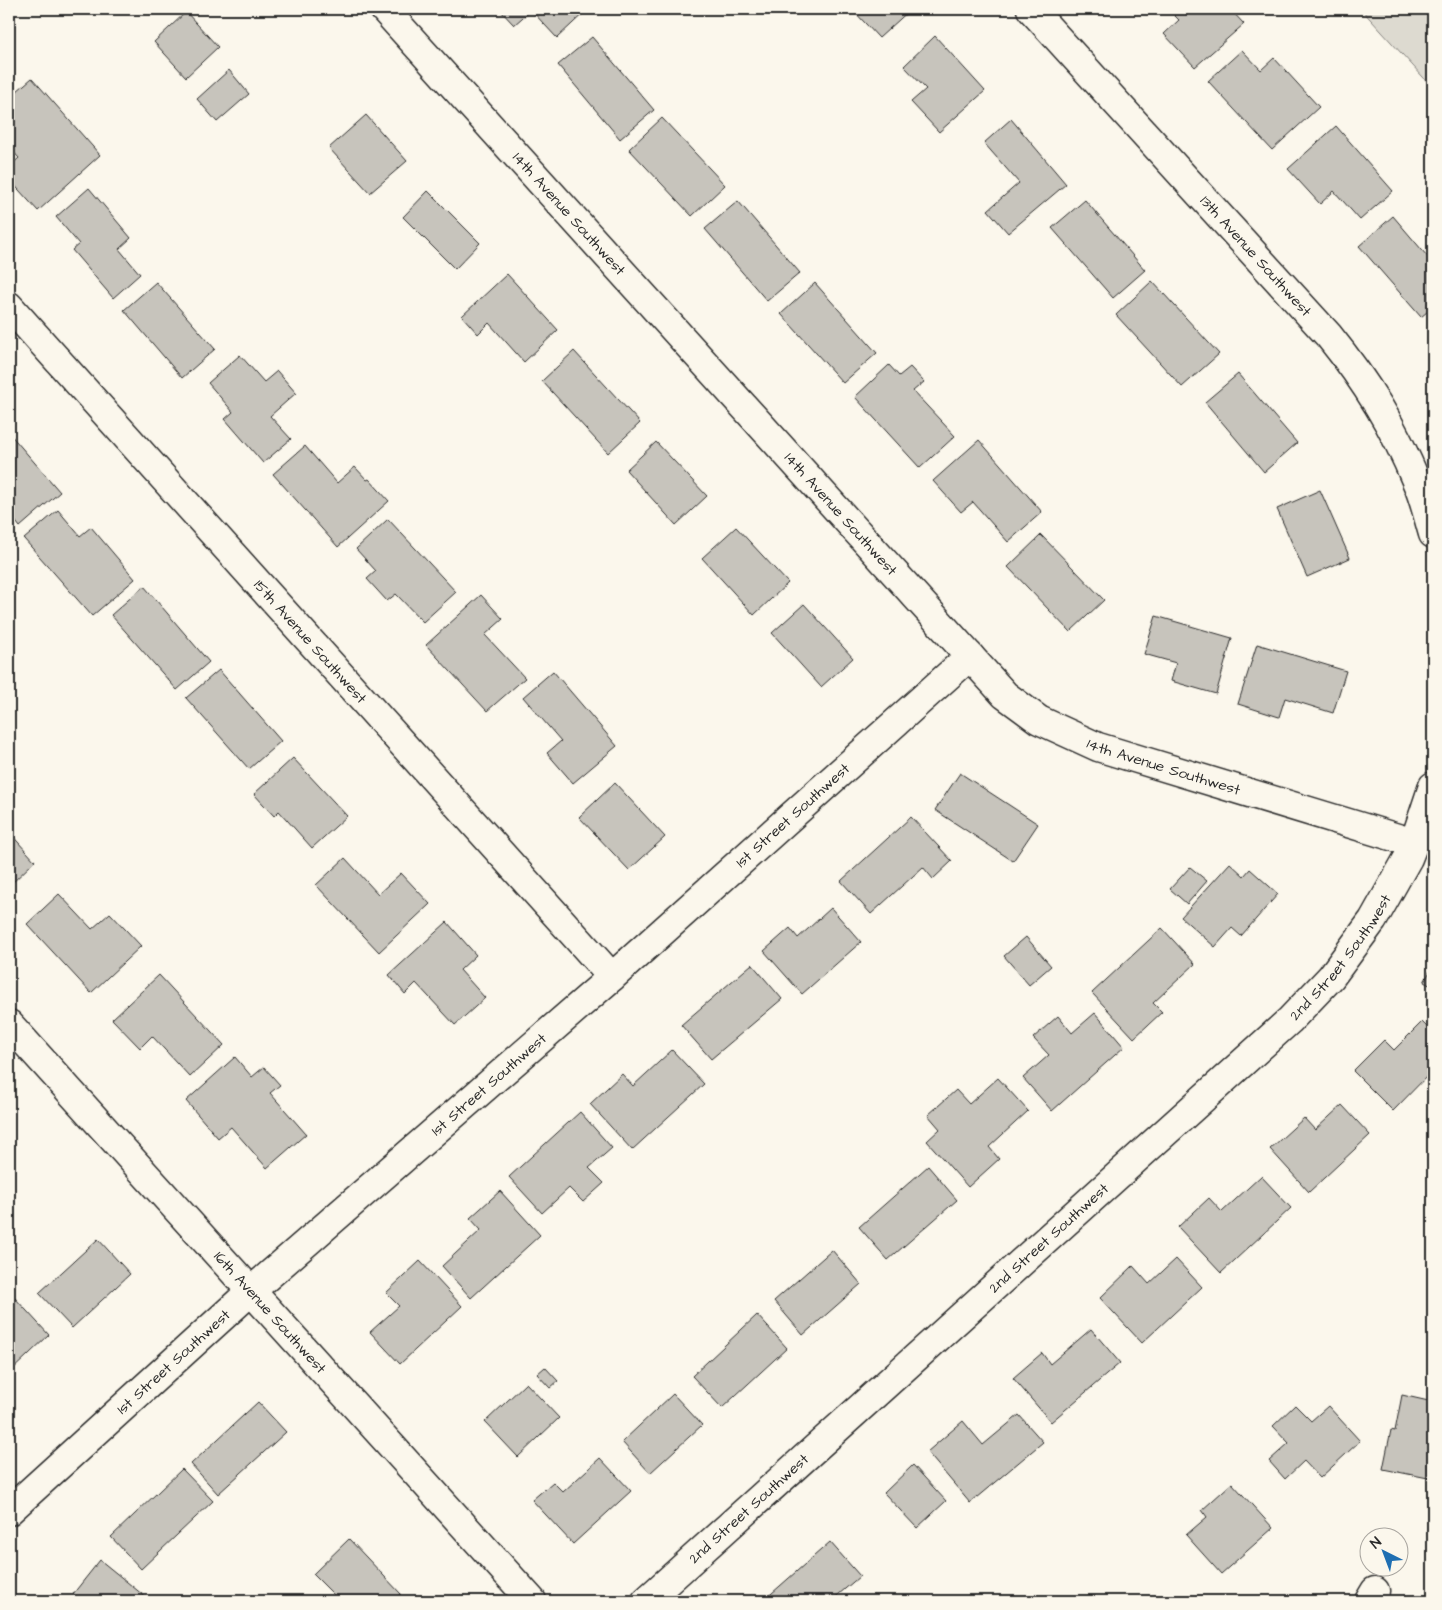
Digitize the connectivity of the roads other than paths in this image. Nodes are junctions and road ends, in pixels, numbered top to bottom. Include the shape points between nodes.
1 (384, 9) edge
2 (1032, 9) edge
3 (9, 306) edge
4 (1433, 534) edge
5 (970, 656) junction
6 (1433, 786) edge
7 (1414, 843) junction
8 (612, 977) junction
9 (9, 1024) edge
10 (251, 1291) junction
11 (9, 1510) edge
12 (532, 1601) edge
13 (646, 1601) edge

1 - 5 street, 14th Avenue Southwest
2 - 4 street, 13th Avenue Southwest via 1356,370 1396,436 1418,485
3 - 8 street, 15th Avenue Southwest
5 - 7 street, 14th Avenue Southwest via 1005,695 1039,720 1098,747
5 - 8 street, 1st Street Southwest
6 - 7 street
7 - 13 street, 2nd Street Southwest via 1373,920 1331,977 1290,1020
8 - 10 street, 1st Street Southwest
9 - 10 street, 16th Avenue Southwest
10 - 11 street, 1st Street Southwest
10 - 12 street, 16th Avenue Southwest

